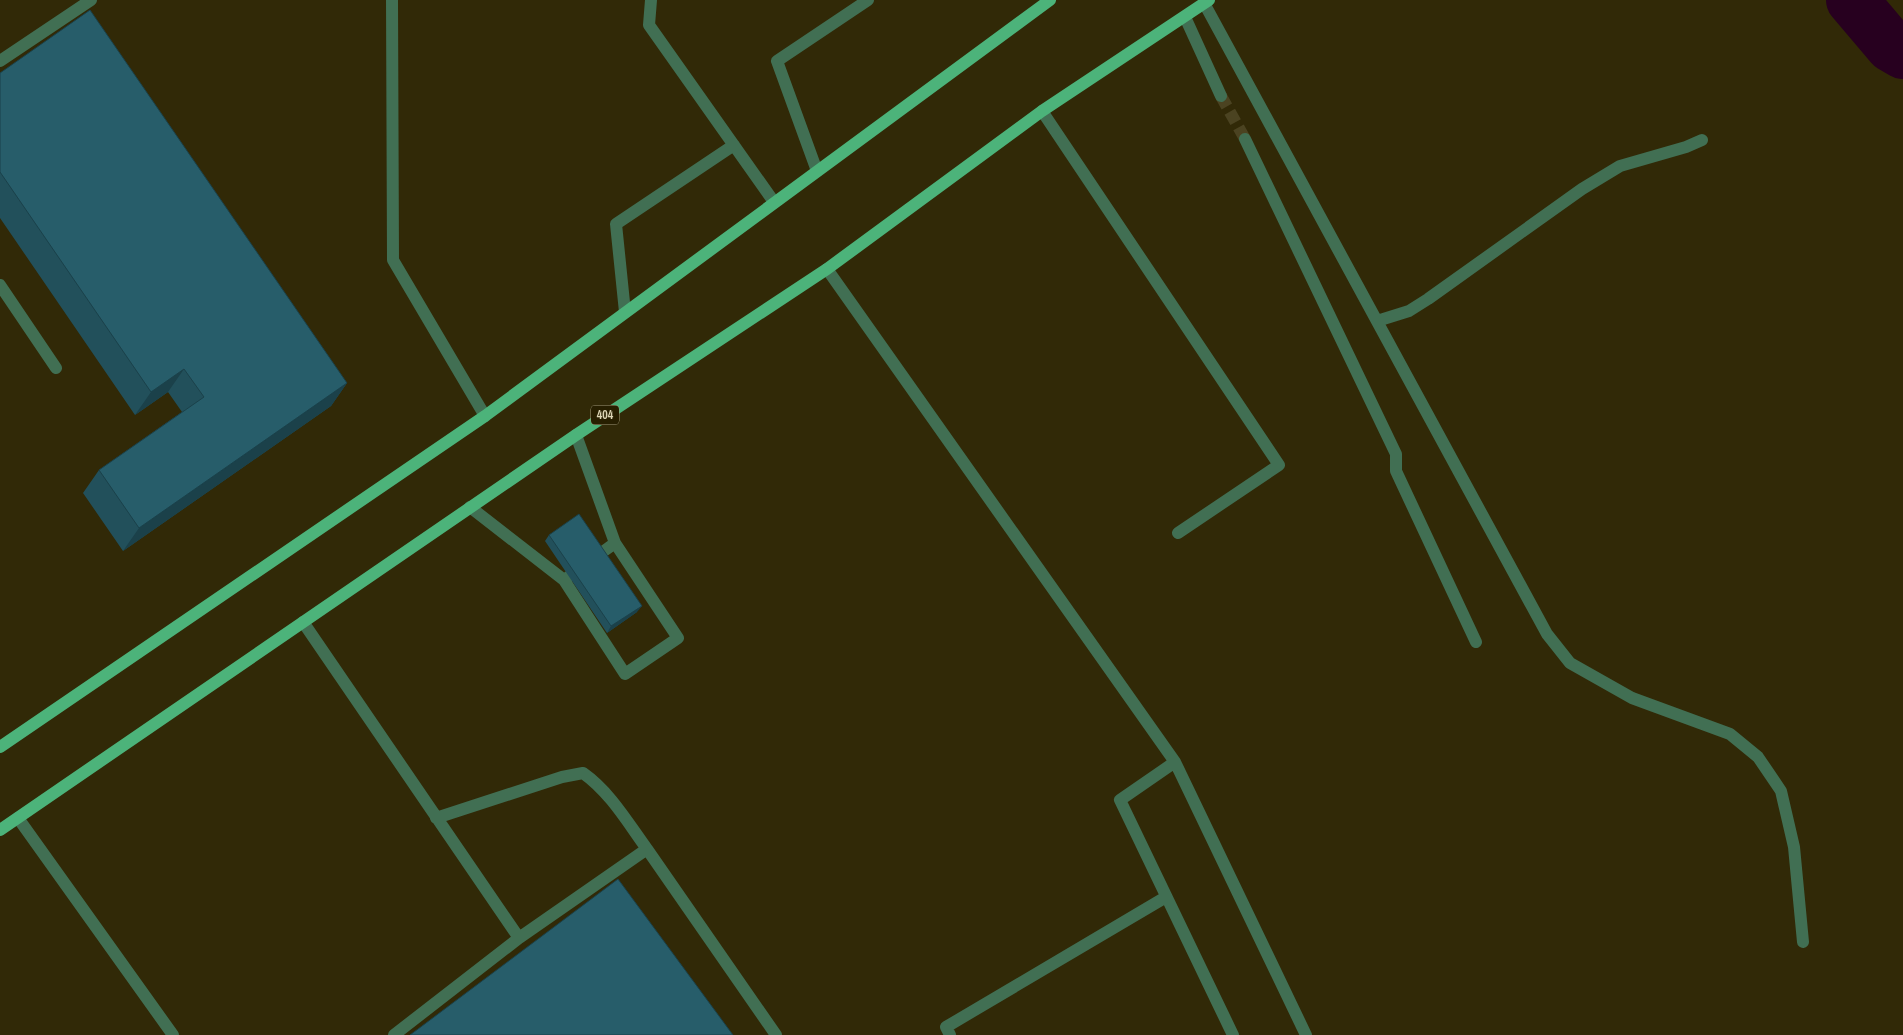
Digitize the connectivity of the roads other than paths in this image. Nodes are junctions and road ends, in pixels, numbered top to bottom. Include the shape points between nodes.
1 (91, 0) edge
2 (392, 0) edge
3 (651, 0) edge
4 (868, 0) edge
5 (1046, 1) edge
6 (1207, 2) edge
7 (1184, 17) junction
8 (0, 62) edge
9 (1221, 96) tunnel mouth
10 (1042, 111) junction
11 (1245, 139) tunnel mouth
12 (1702, 140) dead end
13 (734, 145) junction
14 (817, 170) junction
15 (774, 202) junction
16 (827, 269) junction
17 (0, 285) edge
18 (625, 312) junction
19 (1376, 321) junction
20 (56, 368) dead end
21 (485, 416) junction
22 (576, 434) junction
23 (470, 508) junction
24 (1178, 533) dead end
25 (615, 543) junction
26 (564, 580) junction
27 (303, 622) junction
28 (1476, 642) dead end
29 (0, 747) edge
30 (1175, 762) junction
31 (18, 818) junction
32 (436, 818) junction
33 (0, 830) edge
34 (647, 849) junction
35 (1166, 897) junction
36 (519, 938) junction
37 (1803, 942) dead end
38 (173, 1035) edge
39 (394, 1035) edge
40 (776, 1035) edge
41 (950, 1035) edge
42 (1233, 1035) edge
43 (1306, 1035) edge

1 - 8 lane
2 - 21 lane via 393,260
3 - 13 lane via 649,25
4 - 14 lane via 777,61
5 - 14 main road
6 - 7 main road, 404
6 - 19 lane
7 - 9 lane
7 - 10 main road, 404
10 - 16 main road, 404
10 - 24 lane via 1279,465
11 - 28 lane via 1396,454 1396,470
12 - 19 lane via 1620,166 1582,189 1428,299 1408,311
13 - 15 lane
13 - 18 lane via 616,224
14 - 15 main road
15 - 18 main road
16 - 22 main road, 404
16 - 30 lane
17 - 20 lane
18 - 21 main road
19 - 37 lane via 1542,626 1570,663 1632,698 1730,734 1758,757 1781,790 1794,847
21 - 29 main road
22 - 23 main road, 404
22 - 25 lane
23 - 26 lane
23 - 27 main road, 404
25 - 26 lane
25 - 26 lane via 678,638 625,674
27 - 31 main road, 404
27 - 32 lane
30 - 35 lane via 1120,800
30 - 43 lane
31 - 33 main road, 404
31 - 38 lane
32 - 34 lane via 583,773 610,799
32 - 36 lane
34 - 36 lane
34 - 40 lane
35 - 41 lane via 946,1027
35 - 42 lane
36 - 39 lane

